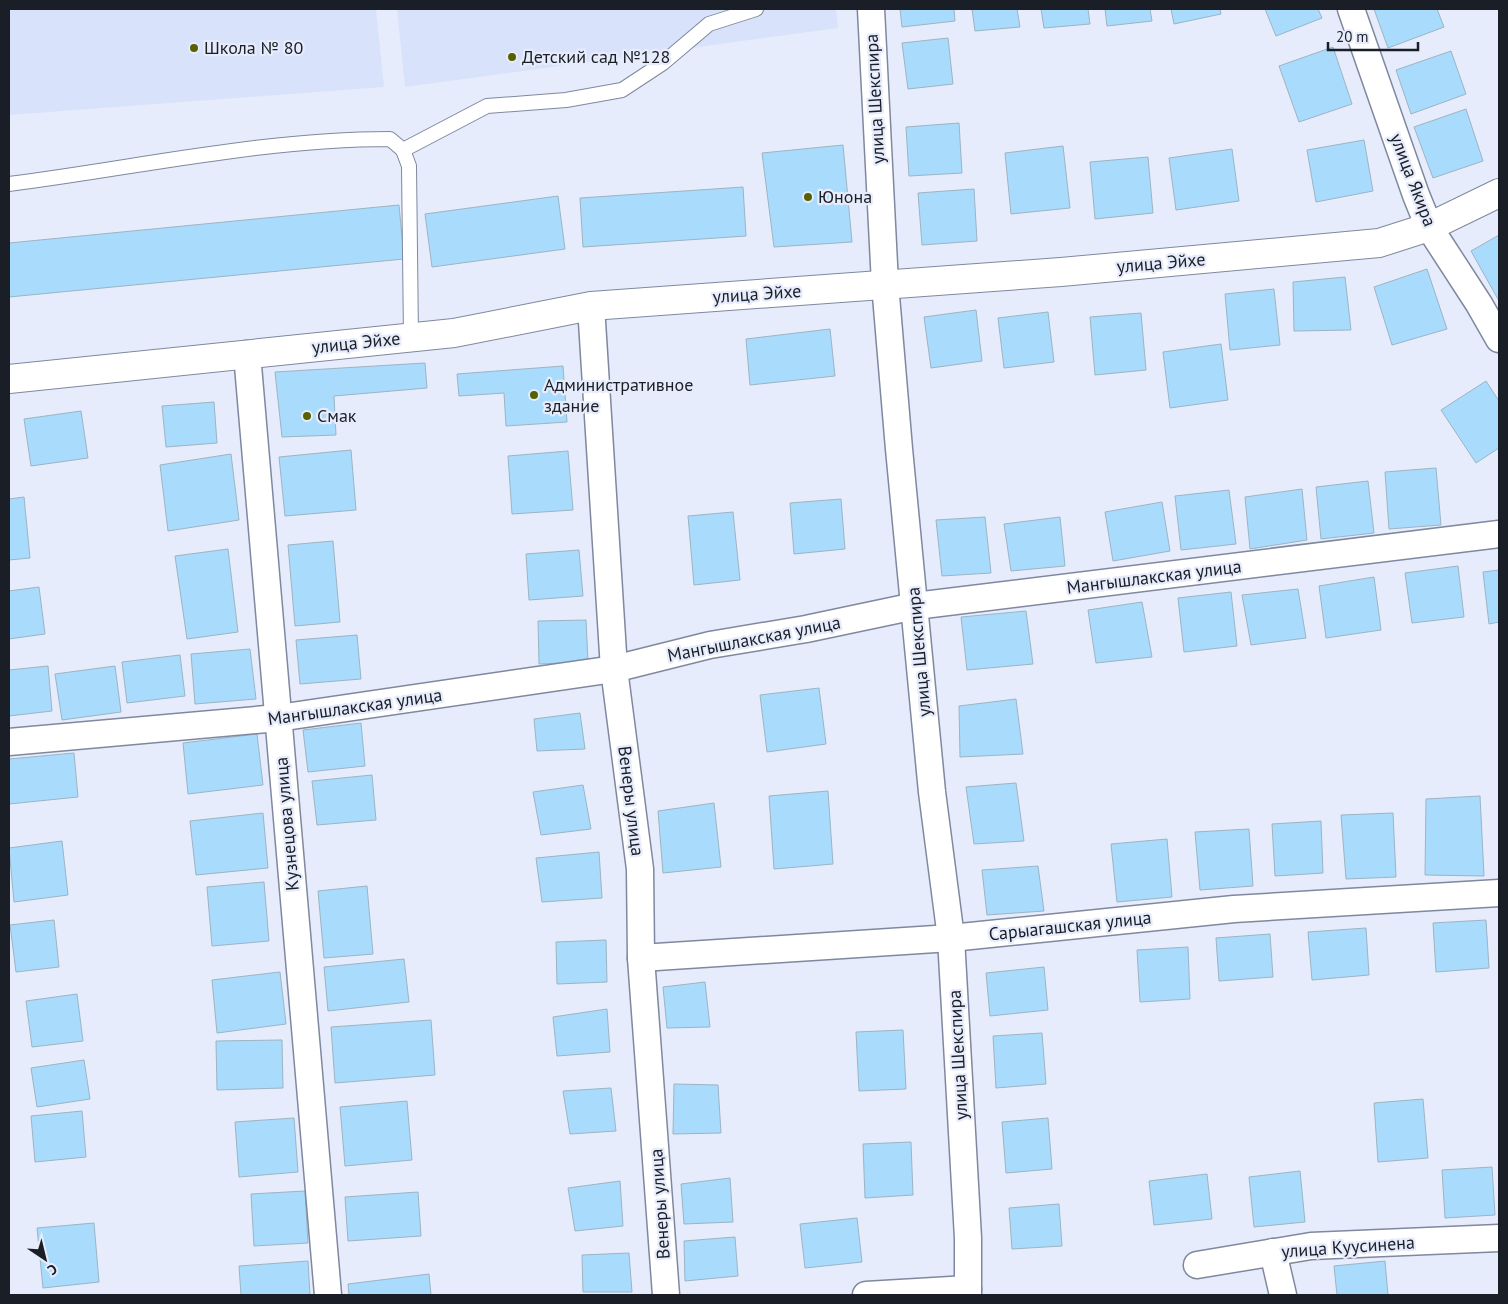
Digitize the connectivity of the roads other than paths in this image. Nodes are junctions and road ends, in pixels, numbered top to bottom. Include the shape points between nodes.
1 (756, 9) edge
2 (870, 9) edge
3 (1351, 9) edge
4 (403, 150) junction
5 (9, 184) edge
6 (1499, 193) edge
7 (1429, 227) junction
8 (885, 284) junction
9 (591, 306) junction
10 (411, 337) junction
11 (1499, 339) edge
12 (247, 354) junction
13 (9, 378) edge
14 (1499, 534) edge
15 (915, 606) junction
16 (614, 669) junction
17 (278, 718) junction
18 (9, 742) edge
19 (1499, 893) edge
20 (951, 938) junction
21 (641, 958) junction
22 (1499, 1238) edge
23 (1273, 1252) junction
24 (1197, 1265) dead end
25 (968, 1292) edge
26 (328, 1295) edge
27 (666, 1295) edge
28 (866, 1295) edge
29 (1283, 1295) edge

1 - 4 lane via 709,24 622,90 566,100 487,106
2 - 8 street, улица Шекспира
3 - 7 street, улица Якира
4 - 5 lane via 390,139 230,150
4 - 10 lane via 409,166
6 - 7 street, улица Эйхе
7 - 8 street, улица Эйхе via 1379,243 1061,272
7 - 11 street, улица Якира
8 - 9 street, улица Эйхе
8 - 15 street, улица Шекспира
9 - 10 street, улица Эйхе via 454,333
9 - 16 street, Венеры улица
10 - 12 street, улица Эйхе
12 - 13 street, улица Эйхе
12 - 17 street, Кузнецова улица
14 - 15 street, Мангышлакская улица
15 - 16 street, Мангышлакская улица via 710,645
15 - 20 street, улица Шекспира via 932,792
16 - 17 street, Мангышлакская улица
16 - 21 street, Венеры улица via 640,870
17 - 18 street, Мангышлакская улица
17 - 26 street, Кузнецова улица
19 - 20 street, Сарыагашская улица via 1234,909
20 - 21 street, Сарыагашская улица
20 - 25 street, улица Шекспира via 968,1238
21 - 27 street, Венеры улица
22 - 23 street, улица Куусинена via 1310,1246
23 - 24 street, улица Куусинена
23 - 29 street
25 - 28 street

